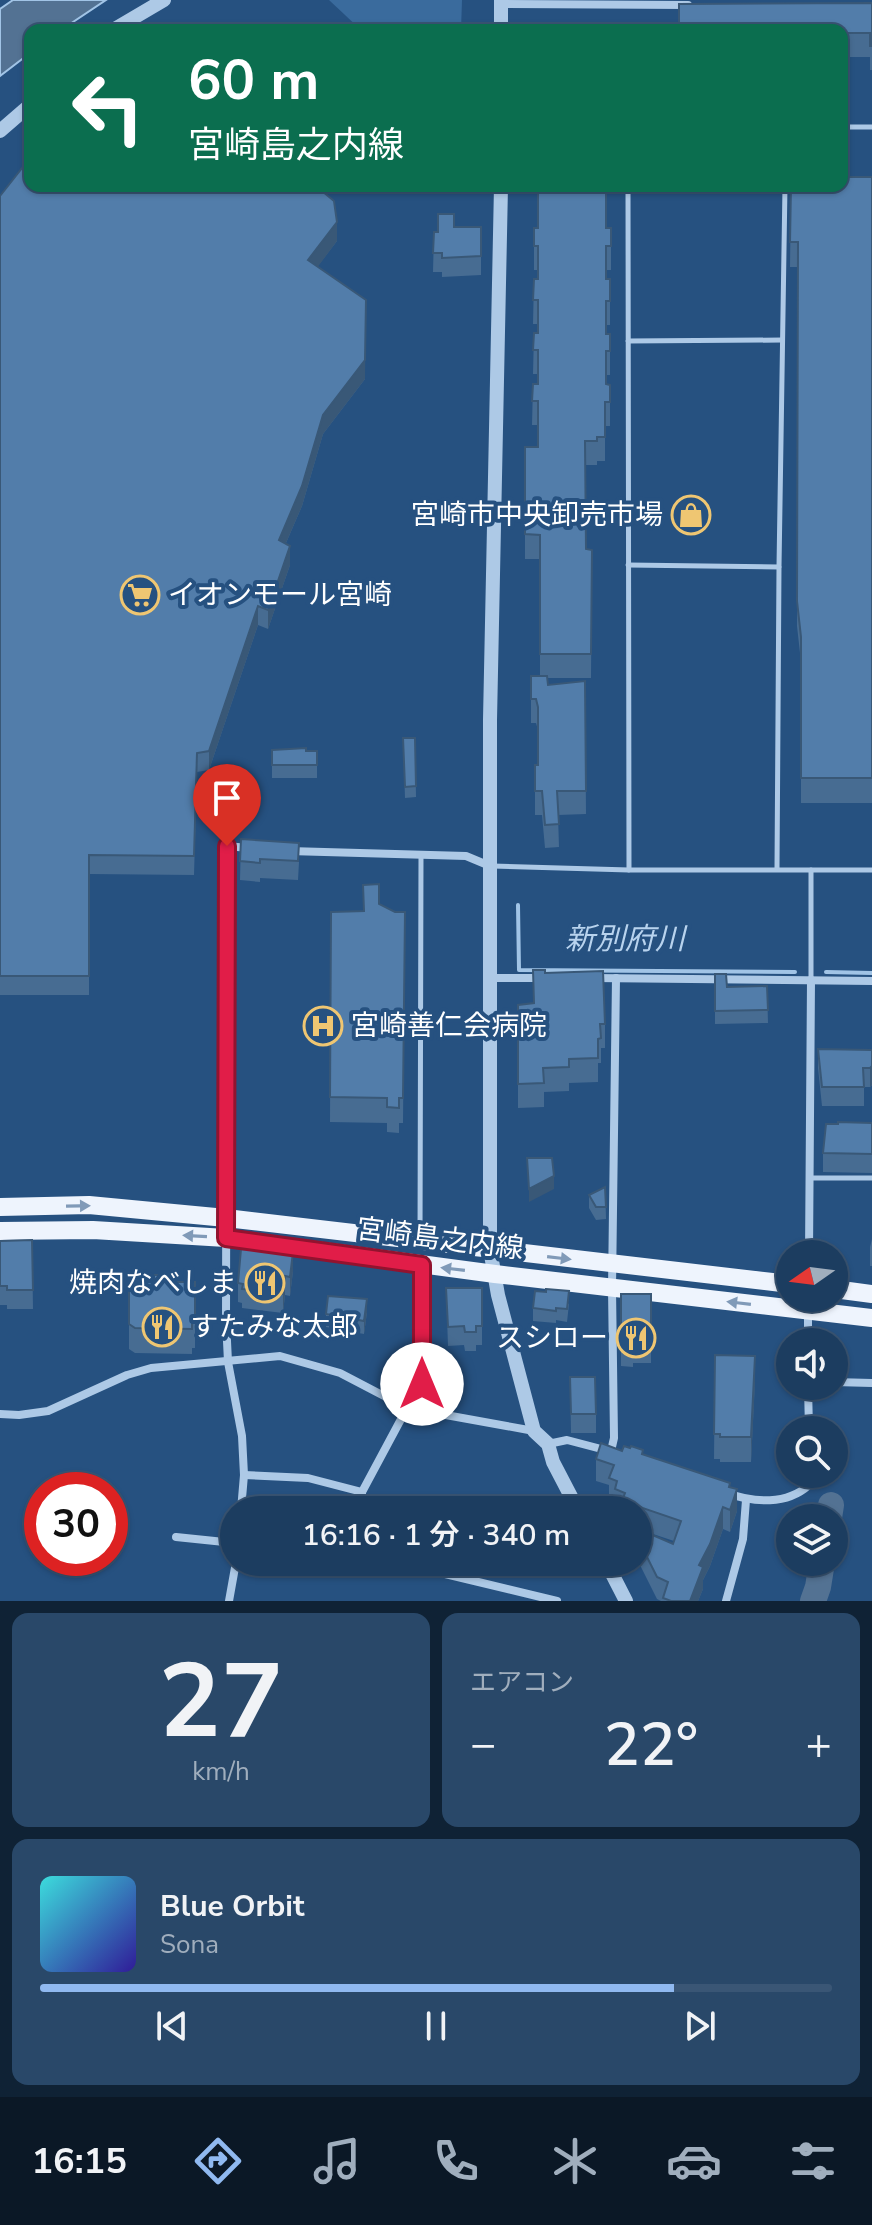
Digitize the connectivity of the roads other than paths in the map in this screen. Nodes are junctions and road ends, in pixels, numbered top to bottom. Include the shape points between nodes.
1 (164, 0) edge
2 (501, 2) edge
3 (705, 5) edge
4 (123, 24) edge
5 (501, 24) edge
6 (24, 110) edge
7 (848, 127) edge
8 (872, 127) edge
9 (0, 131) edge
10 (501, 192) edge
11 (628, 192) edge
12 (785, 192) edge
13 (782, 340) junction
14 (628, 341) junction
15 (628, 565) junction
16 (779, 567) junction
17 (258, 849) edge
18 (273, 850) edge
19 (421, 855) junction
20 (491, 866) junction
21 (777, 869) junction
22 (629, 870) junction
23 (811, 870) junction
24 (872, 870) edge
25 (490, 978) junction
26 (559, 978) edge
27 (588, 978) edge
28 (616, 978) junction
29 (811, 980) junction
30 (872, 981) edge
31 (810, 1178) junction
32 (872, 1178) edge
33 (0, 1207) edge
34 (226, 1218) junction
35 (0, 1231) edge
36 (226, 1238) junction
37 (809, 1240) edge
38 (420, 1242) junction
39 (490, 1249) junction
40 (422, 1265) junction
41 (613, 1265) junction
42 (495, 1274) junction
43 (776, 1282) edge
44 (612, 1288) junction
45 (848, 1291) edge
46 (872, 1294) edge
47 (776, 1307) edge
48 (817, 1312) edge
49 (872, 1318) edge
50 (228, 1362) junction
51 (848, 1382) edge
52 (872, 1383) edge
53 (407, 1408) junction
54 (422, 1411) junction
55 (0, 1414) edge
56 (534, 1431) junction
57 (548, 1444) junction
58 (611, 1451) junction
59 (626, 1457) edge
60 (244, 1475) junction
61 (806, 1488) edge
62 (716, 1489) edge
63 (362, 1492) junction
64 (242, 1496) edge
65 (362, 1496) edge
66 (571, 1496) edge
67 (746, 1500) junction
68 (176, 1537) dead end
69 (220, 1542) edge
70 (233, 1576) edge
71 (453, 1576) edge
72 (613, 1576) edge
73 (229, 1601) edge
74 (557, 1601) edge
75 (626, 1601) edge
76 (726, 1601) edge

1 - 4 street
2 - 3 street
2 - 5 street
6 - 9 street
7 - 8 lane
10 - 20 street
11 - 14 lane
12 - 13 lane
13 - 14 lane
13 - 16 lane
14 - 15 lane
15 - 16 lane
15 - 22 lane
16 - 21 lane
17 - 34 street via 227,846
18 - 19 street
19 - 20 street via 466,856
19 - 38 lane
20 - 22 lane
20 - 25 street
21 - 22 lane
21 - 23 lane
23 - 24 lane
23 - 29 lane
25 - 26 street
25 - 39 street
27 - 28 street
28 - 29 street
28 - 41 street
29 - 30 street
29 - 31 street
31 - 32 lane
31 - 37 street
33 -> 34 main road, 宮崎島之内線 via 89,1205
34 - 36 street
34 - 38 main road, 宮崎島之内線
36 -> 35 main road, 宮崎島之内線
36 - 40 main road, 宮崎島之内線
36 - 50 street
38 - 39 main road, 宮崎島之内線
39 -> 41 main road, 宮崎島之内線
39 - 42 street
42 -> 40 main road, 宮崎島之内線
40 - 54 street
41 - 43 main road, 宮崎島之内線
41 - 44 street
42 - 44 main road, 宮崎島之内線
42 - 56 street
47 -> 44 main road, 宮崎島之内線
44 - 58 street
45 - 46 main road
48 - 49 main road, 宮崎島之内線
50 - 53 street via 280,1356 302,1361 340,1373
50 - 55 street via 151,1368 48,1411
50 - 60 street
51 - 52 street
53 - 54 street
53 - 63 street
54 - 56 street
56 - 57 street
57 - 58 street via 567,1440
57 - 66 street
58 - 59 street
60 - 63 street via 308,1478
60 - 64 street
61 - 67 street via 797,1496
62 - 67 street
63 - 65 street
67 - 76 street via 743,1539
68 - 69 street
70 - 73 street
71 - 74 street
72 - 75 street

